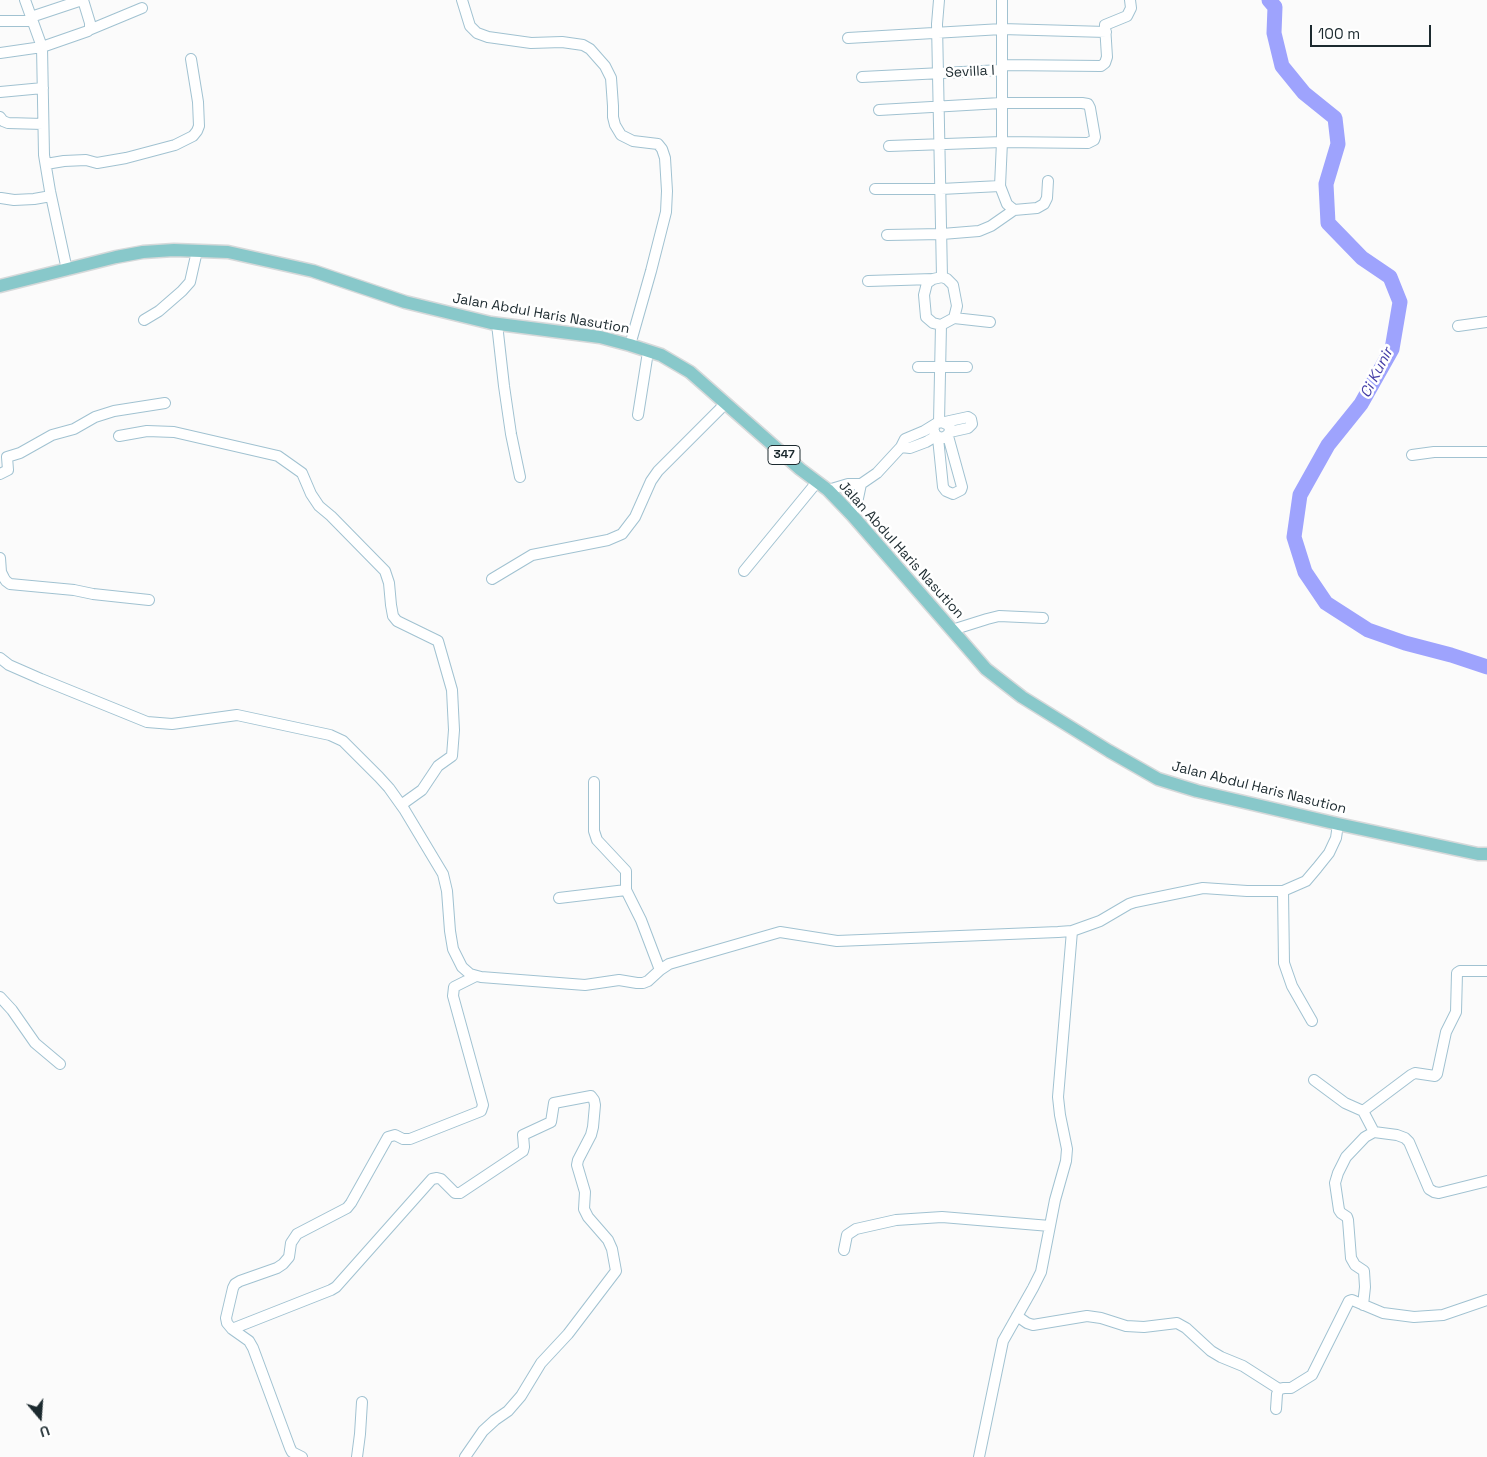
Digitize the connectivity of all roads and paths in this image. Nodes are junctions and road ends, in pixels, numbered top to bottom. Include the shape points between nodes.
1 (25, 0) edge
2 (82, 0) edge
3 (462, 0) edge
4 (939, 0) edge
5 (1002, 0) edge
6 (1130, 0) edge
7 (142, 8) dead end
8 (32, 19) junction
9 (0, 22) edge
10 (937, 28) junction
11 (90, 30) junction
12 (1002, 30) junction
13 (1106, 32) junction
14 (848, 38) dead end
15 (42, 47) junction
16 (0, 53) edge
17 (191, 59) dead end
18 (1002, 68) junction
19 (938, 74) junction
20 (862, 76) dead end
21 (43, 88) junction
22 (0, 92) edge
23 (1001, 103) junction
24 (939, 107) junction
25 (879, 110) dead end
26 (0, 116) edge
27 (43, 124) junction
28 (1002, 142) junction
29 (940, 144) junction
30 (889, 146) dead end
31 (46, 164) junction
32 (1048, 182) dead end
33 (1000, 186) junction
34 (941, 189) junction
35 (875, 190) dead end
36 (51, 196) junction
37 (1, 198) edge
38 (1014, 210) junction
39 (942, 234) junction
40 (887, 236) dead end
41 (197, 252) junction
42 (67, 270) junction
43 (938, 278) junction
44 (868, 281) dead end
45 (0, 286) edge
46 (954, 318) junction
47 (144, 320) dead end
48 (990, 322) dead end
49 (1487, 322) edge
50 (497, 324) junction
51 (941, 325) junction
52 (1458, 326) dead end
53 (630, 345) junction
54 (648, 352) junction
55 (918, 367) dead end
56 (940, 367) junction
57 (967, 367) dead end
58 (165, 403) dead end
59 (726, 403) junction
60 (638, 415) dead end
61 (940, 423) junction
62 (943, 435) junction
63 (119, 436) dead end
64 (901, 447) junction
65 (1487, 452) edge
66 (3, 456) edge
67 (1412, 456) dead end
68 (0, 474) edge
69 (520, 477) dead end
70 (817, 482) junction
71 (861, 484) junction
72 (828, 490) junction
73 (852, 515) junction
74 (0, 558) edge
75 (744, 571) dead end
76 (492, 579) dead end
77 (149, 600) dead end
78 (1043, 618) dead end
79 (952, 630) junction
80 (0, 658) edge
81 (594, 782) dead end
82 (401, 805) junction
83 (1338, 824) junction
84 (1487, 854) edge
85 (626, 890) junction
86 (1282, 891) junction
87 (559, 898) dead end
88 (1072, 931) junction
89 (660, 970) junction
90 (1487, 971) edge
91 (476, 976) junction
92 (0, 997) edge
93 (1312, 1021) dead end
94 (60, 1064) dead end
95 (1314, 1080) dead end
96 (1363, 1111) junction
97 (1374, 1132) junction
98 (1487, 1180) edge
99 (1050, 1226) junction
100 (844, 1250) dead end
101 (1487, 1300) edge
102 (1363, 1305) junction
103 (1017, 1316) junction
104 (232, 1330) junction
105 (1280, 1389) junction
106 (362, 1402) dead end
107 (1276, 1409) dead end
108 (298, 1456) edge
109 (357, 1457) edge
110 (465, 1457) edge
111 (979, 1457) edge

1 - 8 street
2 - 8 street
2 - 11 street
3 - 53 street via 470,26 477,33 522,42 562,42 590,49 611,78 613,117 618,131 628,139 658,144 662,148 666,212
4 - 10 street
5 - 12 street
6 - 13 street via 1127,16 1105,25
7 - 11 street
8 - 9 street
8 - 15 street
10 - 12 street
10 - 14 street
10 - 19 street
11 - 15 street
12 - 13 street
12 - 18 street
13 - 18 street, Sevilla I via 1107,57 1101,66
15 - 16 street
15 - 21 street
17 - 31 street via 199,126 193,136 170,147 126,158 97,163 86,160
18 - 19 street, Sevilla I
18 - 23 street
19 - 20 street, Sevilla I
19 - 24 street
21 - 22 street
21 - 27 street
23 - 24 street
23 - 28 street
23 - 28 street via 1085,104 1090,108 1095,137 1090,142
24 - 25 street
24 - 29 street
26 - 27 street via 8,123
27 - 31 street
28 - 29 street
28 - 33 street
29 - 30 street
29 - 34 street
31 - 36 street
32 - 38 street via 1044,204
33 - 34 street
33 - 38 street
34 - 35 street
34 - 39 street
36 - 37 street via 14,200
36 - 42 street
38 - 39 street via 985,229
39 - 40 street
39 - 43 street
41 - 42 main road, Jalan Abdul Haris Nasution / 347 via 143,252
41 - 47 street via 190,282
41 - 50 main road, Jalan Abdul Haris Nasution / 347 via 228,252 313,271 405,302
42 - 45 main road, Jalan Abdul Haris Nasution / 347
43 - 44 street
43 - 46 street via 948,279 953,285 957,306
43 - 51 street via 927,284 925,313 930,321
46 - 48 street
46 - 51 street
49 - 52 street
50 - 53 main road, Jalan Abdul Haris Nasution / 347
50 - 69 street via 511,434
51 - 56 street
53 - 54 main road, Jalan Abdul Haris Nasution / 347
54 - 59 main road, Jalan Abdul Haris Nasution / 347 via 661,355 690,372
54 - 60 street
55 - 56 street
56 - 57 street
56 - 61 street
58 - 66 street via 95,417 20,453
59 - 70 main road, Jalan Abdul Haris Nasution / 347
59 - 76 street via 654,475 638,511 622,534 608,540 532,555
61 - 62 street via 933,429
61 - 62 street via 950,428
61 - 62 street via 971,419 972,424 968,428
61 - 64 street via 906,439
62 - 62 street via 962,487 953,494 943,486
62 - 64 street via 910,448
63 - 82 street via 147,430 174,432 278,456 302,473 316,503 385,571 393,616 438,641 452,690 452,756 438,766 422,790
64 - 71 street via 877,473
65 - 67 street via 1434,452
66 - 68 street via 8,470
70 - 72 main road, Jalan Abdul Haris Nasution / 347
70 - 75 street
71 - 72 street
71 - 73 street
72 - 73 main road, Jalan Abdul Haris Nasution / 347
73 - 79 main road, Jalan Abdul Haris Nasution / 347
74 - 77 street via 1,572 10,584
78 - 79 street via 999,616
79 - 83 main road, Jalan Abdul Haris Nasution / 347 via 986,669 1022,697 1158,778 1197,791
80 - 82 street via 41,679 147,722 172,724 238,715 336,737 384,781
81 - 85 street via 594,831 600,844 626,871
82 - 91 street via 445,880 451,940 457,958 462,967
83 - 84 main road, Jalan Abdul Haris Nasution / 347
83 - 86 street via 1329,853 1317,868 1306,881
85 - 87 street
85 - 89 street
86 - 88 street via 1203,888 1129,904 1100,921
86 - 93 street via 1284,963 1292,986
88 - 89 street via 837,941 780,932 669,964
88 - 99 street via 1058,1097 1067,1156
89 - 91 street via 643,983 619,980 585,985
90 - 96 street via 1457,973 1456,1012 1446,1032 1437,1074 1411,1075
91 - 104 street via 453,989 483,1106 481,1111 410,1139 388,1136 347,1208 297,1234 291,1243 289,1257 277,1268 235,1284 226,1318
92 - 94 street via 35,1043
95 - 96 street via 1345,1103
96 - 97 street
97 - 98 street via 1397,1135 1409,1142 1434,1192
97 - 102 street via 1346,1157 1335,1184 1339,1210 1348,1220 1351,1258 1364,1271
99 - 100 street via 942,1217 896,1220 856,1229 848,1235
99 - 103 street via 1041,1272
101 - 102 street via 1443,1315 1414,1317 1383,1313
102 - 105 street via 1352,1300 1348,1302 1310,1378 1292,1388
103 - 105 street via 1033,1325 1087,1316 1126,1326 1178,1323 1211,1351
103 - 111 street via 1003,1341
104 - 108 street via 253,1348 290,1448
104 - 110 street via 336,1287 432,1179 441,1179 455,1193 460,1193 523,1151 523,1134 551,1122 554,1103 591,1096 595,1105 593,1127 577,1165 585,1192 584,1209 608,1240 616,1271 568,1334 541,1363 521,1396 483,1431
105 - 107 street
106 - 109 street

